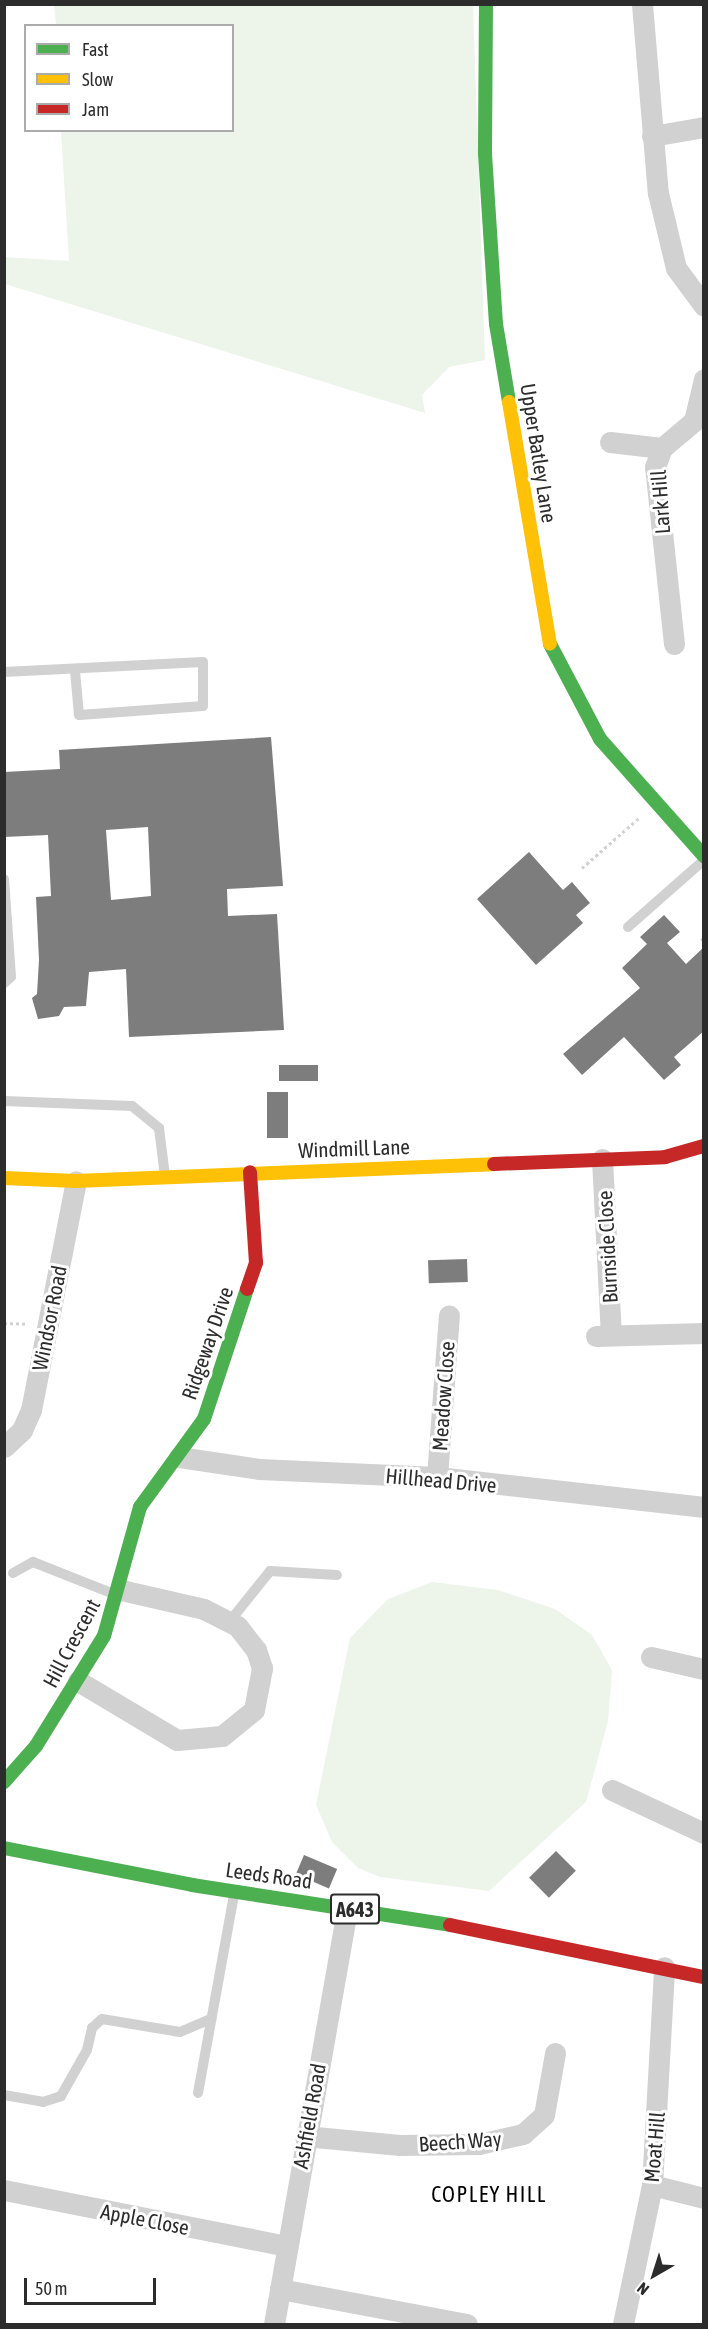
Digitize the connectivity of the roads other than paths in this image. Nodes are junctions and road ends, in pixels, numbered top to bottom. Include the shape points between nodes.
1 (486, 4) edge
2 (642, 4) edge
3 (704, 127) edge
4 (652, 136) junction
5 (704, 306) edge
6 (704, 379) edge
7 (610, 442) dead end
8 (662, 448) junction
9 (674, 644) dead end
10 (75, 671) junction
11 (4, 672) edge
12 (704, 858) edge
13 (4, 879) edge
14 (628, 927) dead end
15 (4, 983) edge
16 (4, 1101) edge
17 (704, 1146) edge
18 (602, 1160) junction
19 (250, 1173) junction
20 (165, 1177) junction
21 (4, 1178) edge
22 (76, 1181) junction
23 (449, 1314) dead end
24 (704, 1333) edge
25 (4, 1447) edge
26 (179, 1457) junction
27 (437, 1477) junction
28 (140, 1507) joint
29 (704, 1507) edge
30 (13, 1573) dead end
31 (337, 1575) dead end
32 (120, 1593) junction
33 (230, 1621) junction
34 (651, 1657) dead end
35 (704, 1669) edge
36 (78, 1681) junction
37 (4, 1782) edge
38 (612, 1790) dead end
39 (704, 1833) edge
40 (4, 1848) edge
41 (234, 1891) junction
42 (347, 1908) junction
43 (664, 1967) junction
44 (704, 1977) edge
45 (211, 2019) junction
46 (555, 2053) dead end
47 (198, 2093) dead end
48 (4, 2095) edge
49 (305, 2136) junction
50 (652, 2184) junction
51 (4, 2190) edge
52 (704, 2198) edge
53 (286, 2246) junction
54 (280, 2289) junction
55 (274, 2325) edge
56 (467, 2325) edge
57 (623, 2325) edge

1 - 12 street, Upper Batley Lane via 485,154 496,324 549,643 600,739
2 - 4 street
3 - 4 street
4 - 5 street via 658,194 676,268
6 - 8 street, Lark Hill via 694,421
7 - 8 street
8 - 9 street, Lark Hill via 655,467
10 - 10 lane via 203,662 202,706 79,715
10 - 11 lane
12 - 14 lane
13 - 15 lane via 11,977
16 - 20 lane via 132,1106 159,1128
17 - 18 street, Windmill Lane via 665,1157
18 - 19 street, Windmill Lane
18 - 24 street, Burnside Close via 603,1335
19 - 20 street, Windmill Lane
19 - 26 street, Ridgeway Drive via 256,1263 204,1419
20 - 22 street, Windmill Lane
21 - 22 street, Windmill Lane
22 - 25 street, Windsor Road via 31,1410 22,1430
23 - 27 street, Meadow Close
26 - 27 street, Hillhead Drive via 259,1469
26 - 28 street, Ridgeway Drive
27 - 29 street, Hillhead Drive
28 - 32 street, Hill Crescent
30 - 32 lane via 33,1562
31 - 33 lane via 270,1571
32 - 33 street via 204,1609
32 - 36 street, Hill Crescent
33 - 36 street via 256,1650 262,1668 254,1710 222,1736 177,1740
34 - 35 street
36 - 37 street, Hill Crescent via 36,1746
38 - 39 street
40 - 41 street, Leeds Road / A643
41 - 42 street, Leeds Road / A643
41 - 45 lane
42 - 43 street, Leeds Road / A643
42 - 49 street, Ashfield Road
43 - 44 street, Leeds Road / A643
43 - 50 street, Moat Hill
45 - 47 lane
45 - 48 lane via 180,2032 102,2019 92,2028 87,2050 62,2096 43,2102
46 - 49 street, Beech Way via 543,2115 523,2134 479,2144 400,2145
49 - 53 street, Ashfield Road
50 - 52 street
50 - 57 street, Moat Hill
51 - 53 street, Apple Close
53 - 54 street, Ashfield Road
54 - 55 street, Ashfield Road
54 - 56 street

